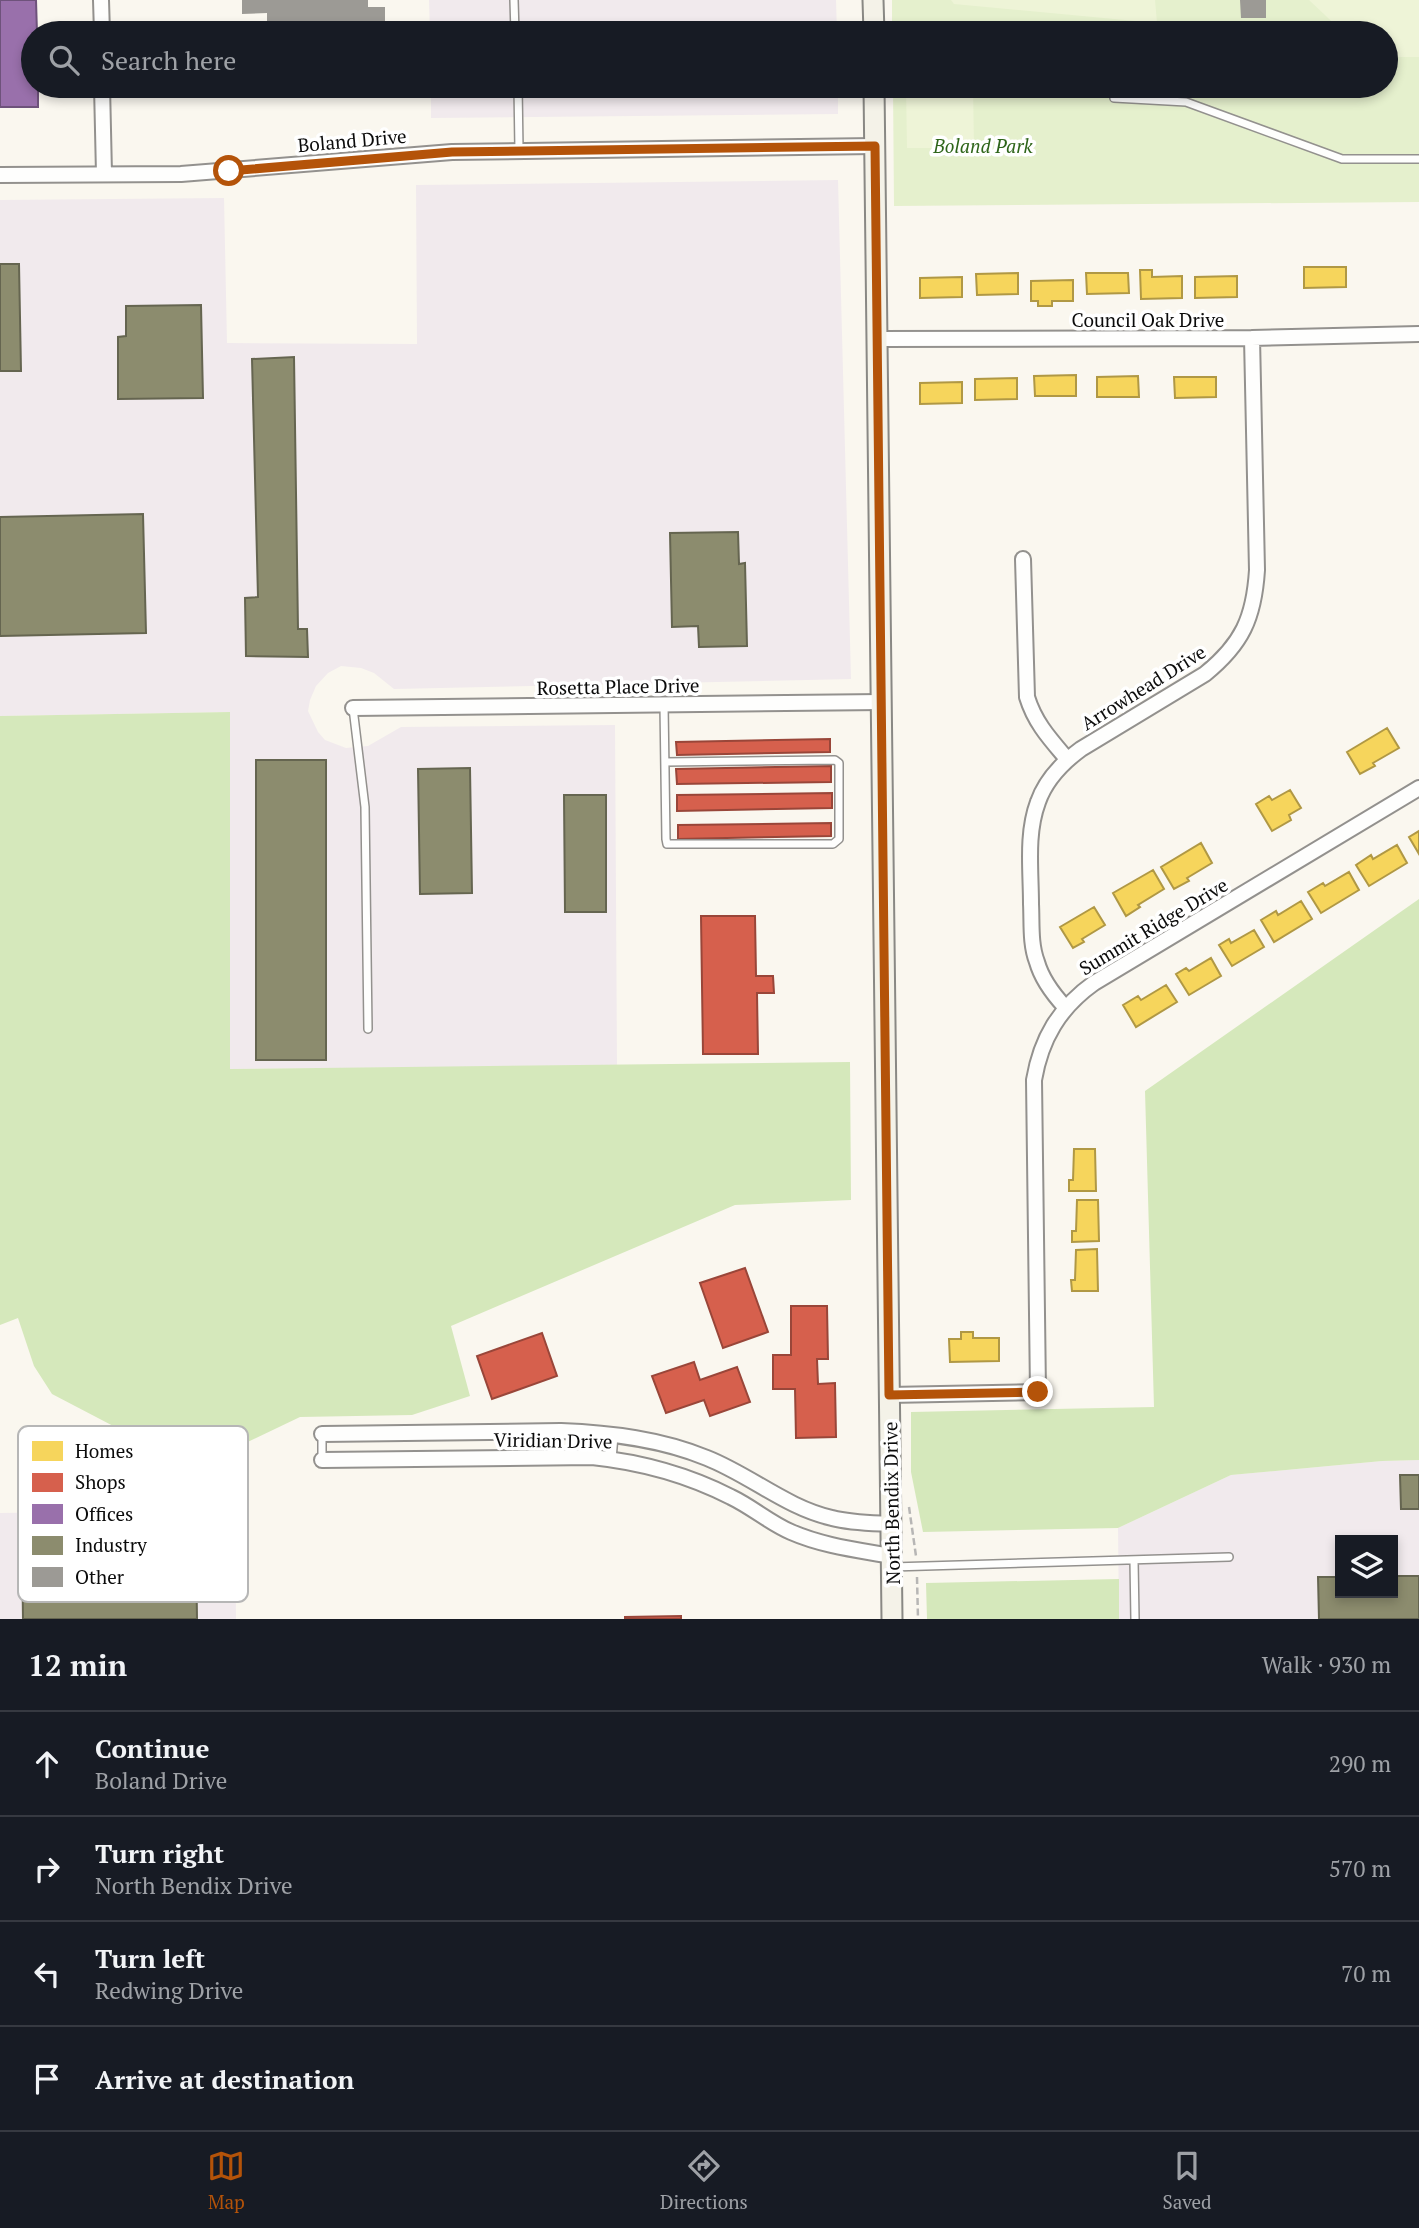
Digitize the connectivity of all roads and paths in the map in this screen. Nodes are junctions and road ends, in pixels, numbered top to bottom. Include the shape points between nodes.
1 (101, 0) edge
2 (514, 0) edge
3 (873, 0) edge
4 (102, 21) edge
5 (515, 21) edge
6 (874, 21) edge
7 (102, 98) edge
8 (518, 98) edge
9 (874, 98) edge
10 (1114, 98) dead end
11 (875, 146) junction
12 (519, 150) junction
13 (1419, 159) edge
14 (104, 174) junction
15 (0, 175) edge
16 (1419, 334) edge
17 (1252, 338) junction
18 (878, 339) junction
19 (1023, 559) dead end
20 (883, 702) junction
21 (664, 704) junction
22 (353, 708) joint
23 (1067, 759) junction
24 (665, 762) junction
25 (1419, 788) edge
26 (1065, 1007) junction
27 (368, 1029) dead end
28 (889, 1395) junction
29 (322, 1434) joint
30 (614, 1435) junction
31 (612, 1459) junction
32 (322, 1460) joint
33 (744, 1477) junction
34 (732, 1497) junction
35 (891, 1524) junction
36 (1229, 1557) dead end
37 (1134, 1560) junction
38 (891, 1562) junction
39 (917, 1585) dead end
40 (892, 1619) edge
41 (918, 1619) edge
42 (1135, 1619) edge

1 - 4 street
2 - 5 lane
3 - 6 street
7 - 14 street
8 - 12 lane
9 - 11 street, North Bendix Drive
10 - 13 lane via 1186,102 1342,159
11 - 12 street, Boland Drive
11 - 18 street, North Bendix Drive
12 - 14 street, Boland Drive via 181,174
14 - 15 street, Boland Drive
16 - 17 street, Council Oak Drive
17 - 18 street, Council Oak Drive
17 - 23 street, Arrowhead Drive via 1257,570 1244,631 1205,674
18 - 20 street, North Bendix Drive
19 - 23 street via 1027,697 1042,730
20 - 21 street, Rosetta Place Drive
20 - 28 street, North Bendix Drive
21 - 22 street, Rosetta Place Drive
21 - 24 lane
22 - 27 lane via 365,807
23 - 26 street, Arrowhead Drive via 1045,785 1038,802 1030,850 1035,959 1046,984
24 - 24 lane via 667,844 833,844 839,839 839,763 835,760
25 - 26 street, Summit Ridge Drive via 1094,983
26 - 28 street, Summit Ridge Drive via 1045,1040 1034,1080 1038,1392
28 - 35 street, North Bendix Drive
29 - 30 street, Viridian Drive via 561,1431
29 - 32 lane
30 - 31 lane
30 - 33 street, Viridian Drive via 673,1446
31 - 32 street, Viridian Drive
31 - 34 street, Viridian Drive via 666,1471
33 - 34 lane
33 - 35 street, Viridian Drive via 802,1508 832,1518
34 - 38 street, Viridian Drive via 791,1532
35 - 38 street, North Bendix Drive
36 - 37 lane
37 - 38 lane
37 - 42 lane
38 - 40 street, North Bendix Drive
39 - 41 path

